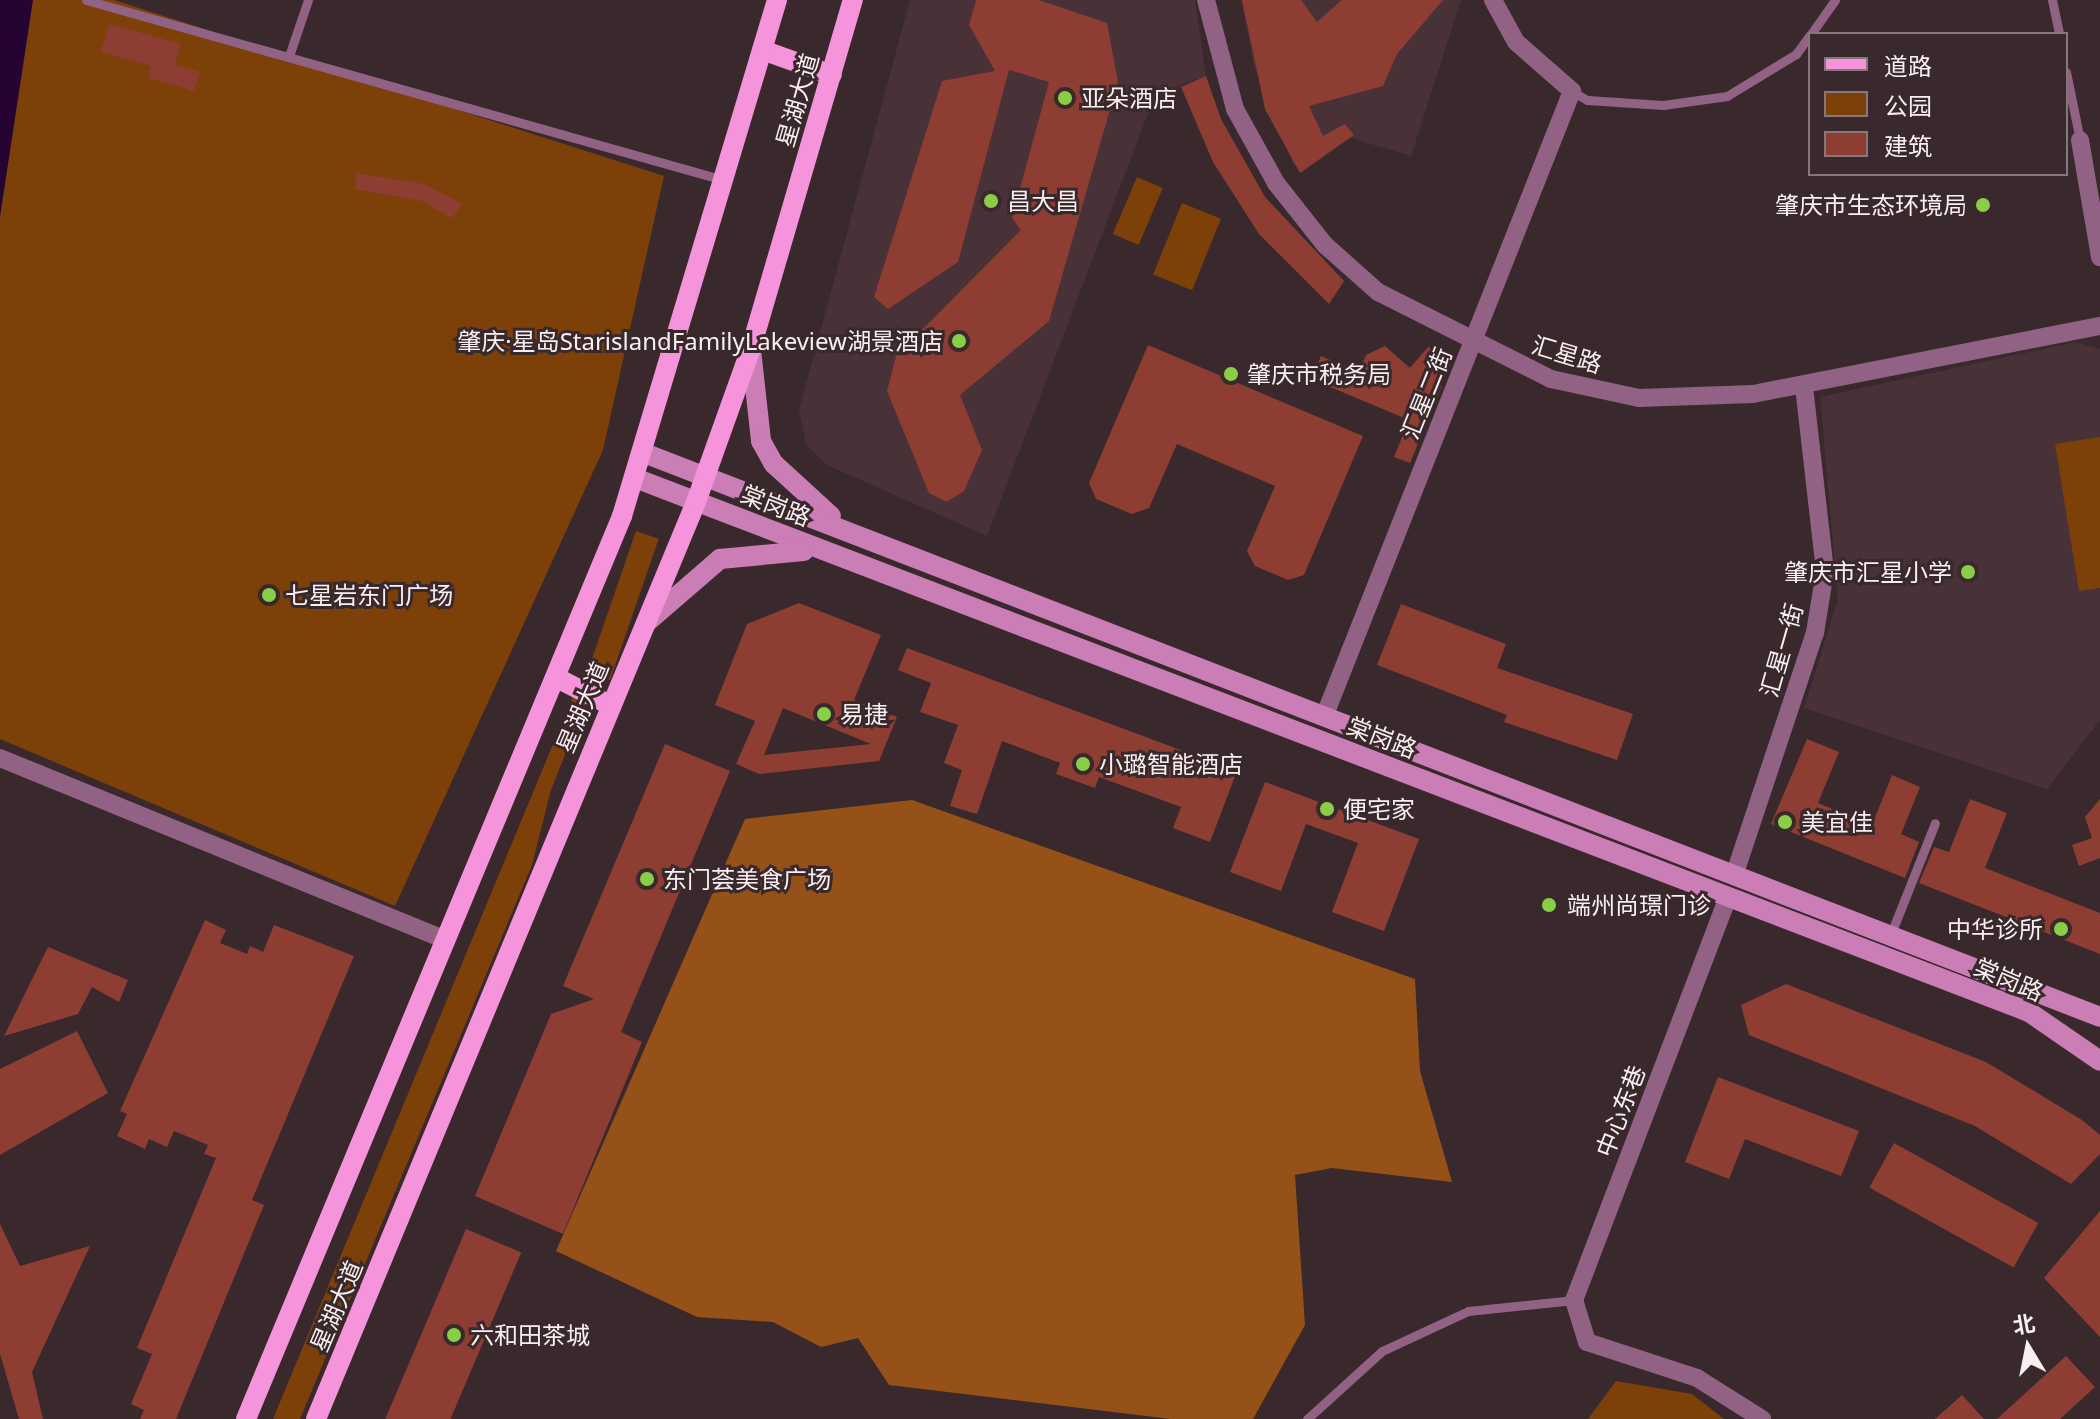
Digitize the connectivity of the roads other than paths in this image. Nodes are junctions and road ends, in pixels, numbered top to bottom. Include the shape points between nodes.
1 (86, 0) edge
2 (308, 0) edge
3 (777, 0) edge
4 (853, 0) edge
5 (1206, 0) edge
6 (1493, 0) edge
7 (1835, 0) edge
8 (2052, 0) edge
9 (1811, 32) edge
10 (2059, 32) edge
11 (1808, 37) edge
12 (762, 50) junction
13 (289, 56) junction
14 (832, 75) junction
15 (2068, 82) edge
16 (1572, 91) junction
17 (2080, 140) joint
18 (724, 180) junction
19 (2100, 257) edge
20 (2100, 326) edge
21 (1471, 345) junction
22 (751, 348) junction
23 (1804, 388) junction
24 (644, 453) junction
25 (706, 475) junction
26 (635, 478) junction
27 (696, 502) junction
28 (840, 524) junction
29 (829, 553) junction
30 (646, 623) junction
31 (1152, 645) junction
32 (1140, 672) junction
33 (557, 678) junction
34 (610, 705) junction
35 (1326, 712) junction
36 (0, 758) edge
37 (1935, 823) dead end
38 (1736, 870) junction
39 (1728, 897) junction
40 (1892, 931) junction
41 (446, 940) junction
42 (2042, 989) junction
43 (2076, 1002) junction
44 (2100, 1004) edge
45 (2029, 1012) junction
46 (2100, 1017) edge
47 (2100, 1061) edge
48 (1574, 1300) junction
49 (246, 1419) edge
50 (316, 1419) edge
51 (1307, 1419) edge
52 (1762, 1419) edge

1 - 13 lane
2 - 13 lane
3 - 12 main road, 星湖大道
4 - 14 main road, 星湖大道
5 - 21 street, 汇星路 via 1235,109 1276,183 1325,245 1378,292
6 - 16 street via 1516,42
7 - 9 lane
8 - 10 lane
11 - 16 lane via 1796,54 1727,96 1663,105 1587,100
12 - 14 main road
12 - 18 main road, 星湖大道
13 - 18 lane
14 - 22 main road, 星湖大道
15 - 17 lane
16 - 21 street, 汇星二街
17 - 19 street
18 - 24 main road, 星湖大道
20 - 23 street, 汇星路
21 - 23 street, 汇星路 via 1551,379 1639,398
21 - 35 street, 汇星二街
22 - 25 main road, 星湖大道
22 - 28 main road via 761,441 774,464
23 - 38 street, 汇星一街 via 1825,571 1815,633
24 - 25 main road, 棠岗路
24 - 26 main road, 星湖大道
25 - 27 main road, 星湖大道
25 - 28 main road, 棠岗路
26 - 27 main road, 棠岗路
26 - 33 main road, 星湖大道
27 - 29 main road, 棠岗路
27 - 30 main road, 星湖大道
28 - 31 main road, 棠岗路
29 - 30 main road via 777,548 720,559
29 - 32 main road, 棠岗路
30 - 34 main road, 星湖大道
31 - 32 main road
31 - 35 main road, 棠岗路
32 - 39 main road, 棠岗路
33 - 34 main road
33 - 41 main road, 星湖大道
34 - 50 main road, 星湖大道
35 - 38 main road, 棠岗路
36 - 41 street
37 - 40 lane
38 - 40 main road, 棠岗路
39 - 45 main road, 棠岗路
39 - 48 street, 中心东巷
40 - 42 main road, 棠岗路
41 - 49 main road, 星湖大道
42 - 43 main road, 棠岗路
42 - 45 main road
43 - 44 main road
43 - 46 main road, 棠岗路
45 - 47 main road, 棠岗路
48 - 51 lane via 1468,1311 1382,1351
48 - 52 street via 1587,1342 1697,1378

